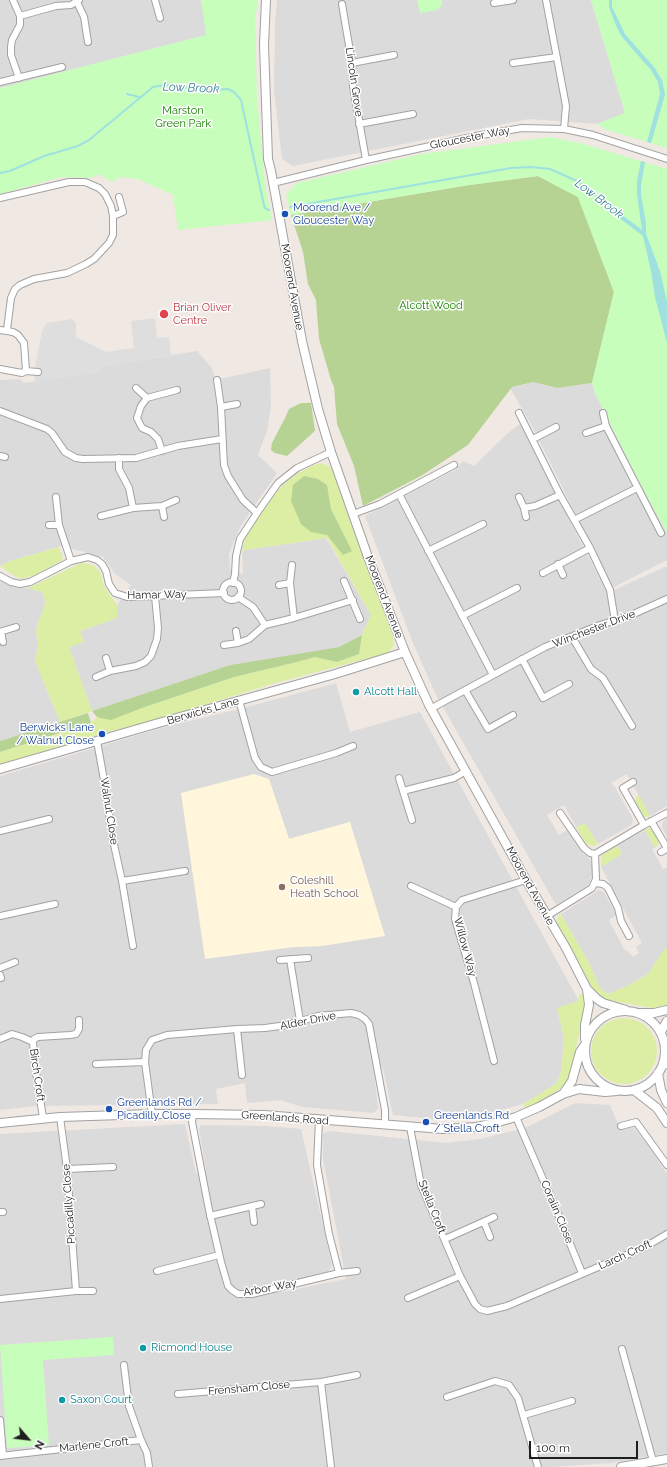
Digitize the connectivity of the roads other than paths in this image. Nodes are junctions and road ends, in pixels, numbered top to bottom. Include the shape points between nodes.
1 (13, 0) edge
2 (155, 0) edge
3 (266, 0) edge
4 (513, 0) edge
5 (546, 0) edge
6 (78, 1) edge
7 (494, 3) dead end
8 (342, 4) dead end
9 (20, 16) junction
10 (160, 18) dead end
11 (88, 42) dead end
12 (394, 55) dead end
13 (557, 57) junction
14 (352, 63) junction
15 (513, 63) dead end
16 (62, 67) dead end
17 (20, 78) junction
18 (0, 82) edge
19 (413, 114) dead end
20 (359, 124) junction
21 (564, 129) junction
22 (667, 158) edge
23 (366, 160) junction
24 (273, 183) junction
25 (119, 197) dead end
26 (0, 198) edge
27 (113, 216) junction
28 (0, 330) edge
29 (7, 330) junction
30 (0, 369) edge
31 (26, 371) junction
32 (38, 372) dead end
33 (217, 380) dead end
34 (136, 388) dead end
35 (177, 390) dead end
36 (147, 398) junction
37 (237, 404) dead end
38 (221, 407) junction
39 (0, 411) edge
40 (520, 413) dead end
41 (603, 413) dead end
42 (606, 426) junction
43 (556, 427) dead end
44 (586, 432) dead end
45 (222, 439) junction
46 (533, 439) junction
47 (162, 451) junction
48 (332, 452) junction
49 (119, 458) junction
50 (454, 465) dead end
51 (636, 488) junction
52 (399, 494) junction
53 (560, 495) junction
54 (56, 497) dead end
55 (519, 497) dead end
56 (176, 500) dead end
57 (162, 506) junction
58 (133, 508) junction
59 (524, 508) junction
60 (257, 513) junction
61 (353, 514) junction
62 (101, 516) dead end
63 (164, 517) dead end
64 (526, 517) dead end
65 (574, 520) junction
66 (483, 524) dead end
67 (49, 525) dead end
68 (59, 525) junction
69 (661, 533) dead end
70 (590, 548) junction
71 (428, 551) junction
72 (71, 561) junction
73 (558, 564) junction
74 (292, 565) dead end
75 (543, 573) dead end
76 (563, 575) dead end
77 (0, 576) edge
78 (344, 581) dead end
79 (233, 583) junction
80 (290, 583) junction
81 (279, 584) dead end
82 (517, 588) dead end
83 (224, 593) junction
84 (155, 596) junction
85 (238, 597) junction
86 (667, 599) edge
87 (352, 600) junction
88 (462, 616) junction
89 (294, 618) junction
90 (360, 619) dead end
91 (615, 621) junction
92 (265, 625) junction
93 (16, 627) dead end
94 (236, 631) dead end
95 (1, 632) edge
96 (572, 637) junction
97 (3, 642) dead end
98 (238, 643) junction
99 (224, 644) dead end
100 (405, 652) junction
101 (106, 658) dead end
102 (522, 659) junction
103 (110, 671) junction
104 (493, 675) junction
105 (96, 677) dead end
106 (569, 684) dead end
107 (465, 690) junction
108 (239, 700) junction
109 (432, 708) junction
110 (513, 715) dead end
111 (632, 726) dead end
112 (97, 741) junction
113 (353, 746) dead end
114 (0, 770) edge
115 (466, 771) junction
116 (400, 778) dead end
117 (633, 782) dead end
118 (404, 791) junction
119 (560, 813) dead end
120 (667, 814) edge
121 (49, 819) dead end
122 (412, 820) dead end
123 (651, 821) junction
124 (644, 825) junction
125 (0, 831) edge
126 (667, 849) edge
127 (661, 852) dead end
128 (595, 854) junction
129 (185, 871) dead end
130 (526, 880) junction
131 (122, 881) junction
132 (595, 883) junction
133 (411, 886) dead end
134 (55, 904) dead end
135 (456, 907) junction
136 (0, 916) edge
137 (547, 916) junction
138 (629, 936) dead end
139 (133, 946) dead end
140 (308, 958) dead end
141 (290, 959) junction
142 (280, 960) dead end
143 (15, 962) dead end
144 (0, 968) edge
145 (587, 989) junction
146 (626, 1010) junction
147 (667, 1010) edge
148 (639, 1013) junction
149 (79, 1020) dead end
150 (300, 1021) junction
151 (667, 1021) edge
152 (237, 1029) junction
153 (0, 1038) edge
154 (664, 1038) edge
155 (33, 1042) junction
156 (584, 1044) junction
157 (494, 1061) dead end
158 (145, 1062) junction
159 (96, 1064) dead end
160 (665, 1065) edge
161 (658, 1074) junction
162 (242, 1075) dead end
163 (634, 1090) junction
164 (618, 1091) junction
165 (563, 1094) junction
166 (667, 1103) edge
167 (152, 1114) junction
168 (192, 1114) junction
169 (60, 1117) junction
170 (516, 1117) junction
171 (43, 1118) junction
172 (319, 1120) junction
173 (0, 1123) edge
174 (667, 1123) edge
175 (385, 1125) junction
176 (621, 1126) dead end
177 (410, 1127) junction
178 (667, 1165) edge
179 (113, 1166) dead end
180 (67, 1170) junction
181 (261, 1204) dead end
182 (252, 1206) junction
183 (210, 1216) junction
184 (494, 1217) dead end
185 (254, 1222) dead end
186 (484, 1222) junction
187 (667, 1234) edge
188 (490, 1237) dead end
189 (445, 1239) junction
190 (219, 1255) junction
191 (158, 1271) dead end
192 (357, 1271) dead end
193 (339, 1273) junction
194 (582, 1273) junction
195 (460, 1276) junction
196 (76, 1291) junction
197 (93, 1291) dead end
198 (408, 1298) dead end
199 (0, 1299) edge
200 (622, 1349) dead end
201 (124, 1366) dead end
202 (357, 1375) dead end
203 (321, 1382) junction
204 (178, 1394) dead end
205 (447, 1397) dead end
206 (572, 1401) dead end
207 (524, 1415) junction
208 (0, 1420) edge
209 (141, 1440) junction
210 (2, 1456) edge
211 (667, 1459) edge
212 (653, 1461) junction
213 (149, 1467) edge
214 (331, 1467) edge
215 (538, 1467) edge
216 (621, 1467) edge

1 - 9 street
2 - 10 street
3 - 24 street, Moorend Avenue via 266,114
4 - 7 street
5 - 13 street
6 - 9 street via 71,5 56,6
6 - 11 street via 84,17
8 - 14 street, Lincoln Grove
9 - 17 street via 20,26 11,47 11,55
12 - 14 street
13 - 15 street
13 - 21 street via 566,106
14 - 20 street, Lincoln Grove
16 - 17 street
17 - 18 street
19 - 20 street
20 - 23 street, Lincoln Grove
21 - 22 street, Gloucester Way via 594,135
21 - 23 street, Gloucester Way via 522,128
23 - 24 street, Gloucester Way
24 - 48 street, Moorend Avenue via 302,341 318,409
25 - 27 street via 123,212
26 - 27 street via 69,182 86,182 105,194
27 - 29 street via 113,235 94,259 67,273 34,279 15,289 11,298
28 - 29 street
29 - 31 street via 18,335 24,343
30 - 31 street via 22,373
31 - 32 street
33 - 38 street
34 - 36 street
35 - 36 street
36 - 47 street via 137,418 142,428 158,439
37 - 38 street
38 - 45 street
39 - 49 street via 52,432 64,452 76,458
40 - 46 street
41 - 42 street
42 - 44 street
42 - 51 street
43 - 46 street
45 - 47 street
45 - 60 street via 224,465 228,476 243,500
46 - 53 street
47 - 49 street via 136,458
48 - 60 street via 297,468 278,483
48 - 61 street, Moorend Avenue
49 - 58 street via 119,469 129,488
50 - 52 street
51 - 65 street
51 - 69 street
52 - 61 street
52 - 71 street
53 - 59 street
53 - 65 street
54 - 68 street
55 - 59 street
56 - 57 street
57 - 58 street
57 - 63 street
58 - 62 street
59 - 64 street
60 - 79 street via 240,539
61 - 100 street, Moorend Avenue
65 - 70 street
66 - 71 street
67 - 68 street
68 - 72 street
70 - 73 street
70 - 91 street via 610,590
71 - 88 street
72 - 77 street, Hamar Way via 30,582 20,584
72 - 84 street, Hamar Way via 88,557 102,564 108,584 115,593 127,597
73 - 75 street
73 - 76 street
74 - 80 street
78 - 87 street
79 - 83 street via 226,585
79 - 85 street via 240,588
80 - 81 street
80 - 89 street
82 - 88 street
83 - 84 street, Hamar Way
83 - 85 street via 230,599
84 - 103 street via 157,634 151,656 136,666
85 - 92 street via 253,607
86 - 91 street, Winchester Drive
87 - 89 street
87 - 90 street
88 - 104 street
89 - 92 street
91 - 96 street, Winchester Drive
92 - 98 street
93 - 95 street
94 - 98 street
95 - 97 street
96 - 102 street, Winchester Drive
96 - 111 street via 591,669 603,678
98 - 99 street
100 - 108 street, Berwicks Lane
100 - 109 street, Moorend Avenue
101 - 103 street
102 - 104 street, Winchester Drive
102 - 106 street via 544,698
103 - 105 street
104 - 107 street, Winchester Drive
107 - 109 street, Winchester Drive
107 - 110 street via 488,729
108 - 112 street, Berwicks Lane
108 - 113 street via 256,758 261,767 272,772
109 - 115 street, Moorend Avenue
112 - 114 street, Berwicks Lane
112 - 131 street, Walnut Close
115 - 118 street via 454,778
115 - 130 street, Moorend Avenue
116 - 118 street
117 - 124 street via 623,788
118 - 122 street
119 - 128 street via 584,848
120 - 123 street
121 - 125 street
123 - 124 street
123 - 126 street
124 - 128 street
126 - 127 street
128 - 132 street
129 - 131 street
130 - 135 street, Willow Way via 462,900
130 - 137 street, Moorend Avenue
131 - 139 street, Walnut Close
132 - 137 street via 592,888
132 - 138 street via 608,888
133 - 135 street
134 - 136 street
135 - 157 street, Willow Way via 455,919
137 - 145 street, Moorend Avenue
140 - 141 street
141 - 142 street
141 - 150 street
143 - 144 street
145 - 146 street, Moorend Avenue via 603,1003
145 - 156 street, Moorend Avenue via 589,1005
146 - 148 street
146 - 156 street via 612,1012 594,1024
147 - 148 street
148 - 154 street via 655,1024
149 - 155 street via 76,1034 38,1037
150 - 152 street, Alder Drive via 265,1028
150 - 175 street, Alder Drive via 318,1016 351,1013 365,1019 369,1024 385,1110
151 - 154 street
152 - 158 street, Alder Drive via 167,1035 152,1040 146,1050
152 - 162 street
153 - 155 street, Birch Croft via 12,1034
154 - 160 street
155 - 171 street, Birch Croft
156 - 164 street via 585,1058 592,1075 604,1085
156 - 165 street via 572,1081
158 - 159 street
158 - 167 street, Alder Drive
160 - 161 street
161 - 163 street via 650,1082
161 - 166 street
163 - 164 street
163 - 174 street via 657,1108
164 - 165 street, Greenlands Road via 579,1089
165 - 170 street, Greenlands Road
167 - 168 street, Greenlands Road
167 - 169 street, Greenlands Road
168 - 172 street, Greenlands Road via 264,1115
168 - 183 street, Arbor Way
169 - 171 street, Greenlands Road
169 - 180 street, Piccadilly Close
170 - 177 street, Greenlands Road via 477,1127
170 - 194 street, Coralin Close
171 - 173 street, Greenlands Road
172 - 175 street, Greenlands Road
172 - 193 street via 317,1165 329,1234
175 - 177 street, Greenlands Road
176 - 178 street via 636,1122
177 - 189 street, Stella Croft via 421,1186
179 - 180 street
180 - 196 street, Piccadilly Close
181 - 182 street
182 - 183 street
182 - 185 street
183 - 190 street, Arbor Way
184 - 186 street, Stella Croft
186 - 188 street
186 - 189 street, Stella Croft
187 - 194 street, Larch Croft via 645,1247
189 - 195 street, Stella Croft
190 - 191 street
190 - 193 street, Arbor Way via 228,1286 238,1294 264,1292
192 - 193 street, Arbor Way
194 - 195 street, Stella Croft via 507,1306 487,1311 475,1304
195 - 198 street
196 - 197 street
196 - 199 street
200 - 212 street
201 - 209 street, Marlene Croft via 129,1406
202 - 203 street, Frensham Close
203 - 204 street, Frensham Close
203 - 214 street
205 - 207 street via 495,1381 506,1383 518,1398
206 - 207 street
207 - 215 street
208 - 210 street
209 - 210 street, Marlene Croft
209 - 213 street, Marlene Croft via 147,1453
211 - 212 street
212 - 216 street

